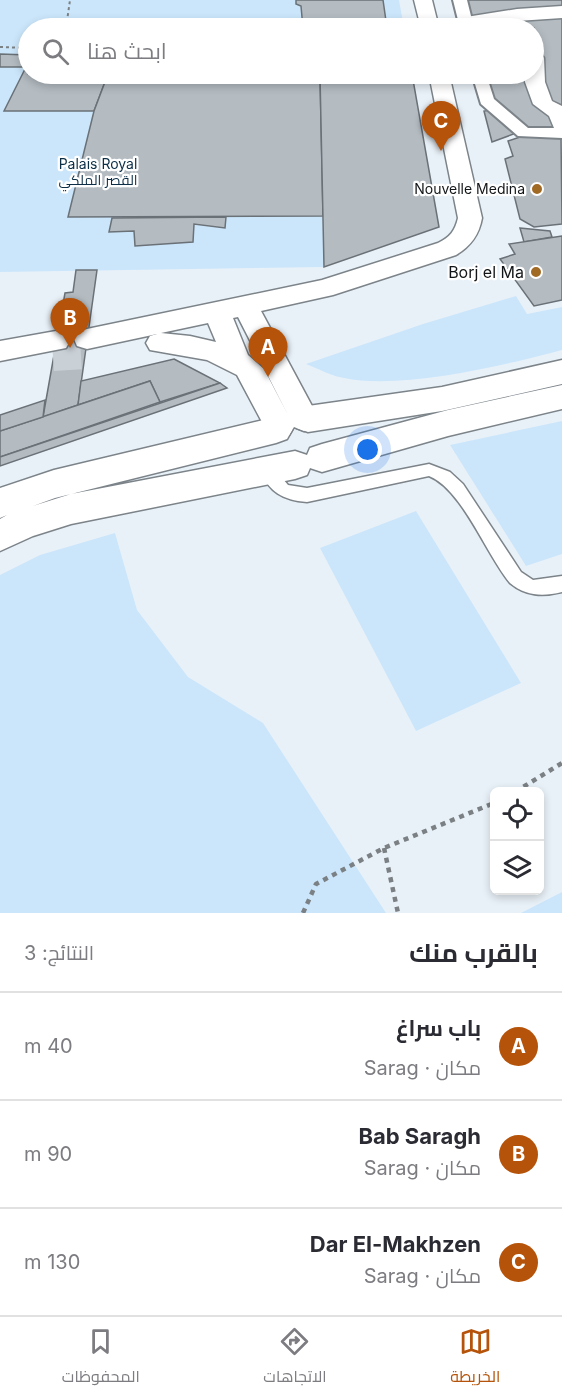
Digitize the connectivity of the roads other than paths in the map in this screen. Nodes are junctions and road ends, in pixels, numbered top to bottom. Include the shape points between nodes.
1 (423, 0) edge
2 (460, 0) edge
3 (562, 12) edge
4 (427, 18) edge
5 (465, 18) edge
6 (537, 18) edge
7 (441, 84) edge
8 (482, 84) edge
9 (536, 84) edge
10 (561, 120) edge
11 (324, 289) junction
12 (290, 306) junction
13 (248, 312) junction
14 (220, 319) junction
15 (160, 343) junction
16 (0, 351) edge
17 (270, 355) junction
18 (237, 361) junction
19 (0, 362) edge
20 (562, 372) edge
21 (562, 397) edge
22 (291, 424) junction
23 (294, 464) junction
24 (0, 503) edge
25 (0, 536) edge
26 (562, 584) edge

1 - 4 street
2 - 5 street
3 - 6 street
7 - 11 street via 470,218 468,233 447,249
8 - 10 street via 487,101 524,133
9 - 10 street via 543,104
11 - 12 street
11 - 13 street
12 - 13 street
12 - 17 street via 275,333
13 - 14 street
13 - 17 street
14 - 15 street
14 - 15 street via 86,347
14 - 18 street
15 - 18 street via 200,347
16 - 19 street via 55,349
17 - 22 street
18 - 22 street via 247,368
20 - 22 main road via 442,399
21 - 23 main road
22 - 23 main road via 272,444 279,458
22 - 23 main road via 324,429 328,436 327,452
22 - 24 main road via 54,484
23 - 25 main road via 71,509 23,524
23 - 26 lane via 274,484 298,495 429,470 445,476 458,489 520,582 543,589

